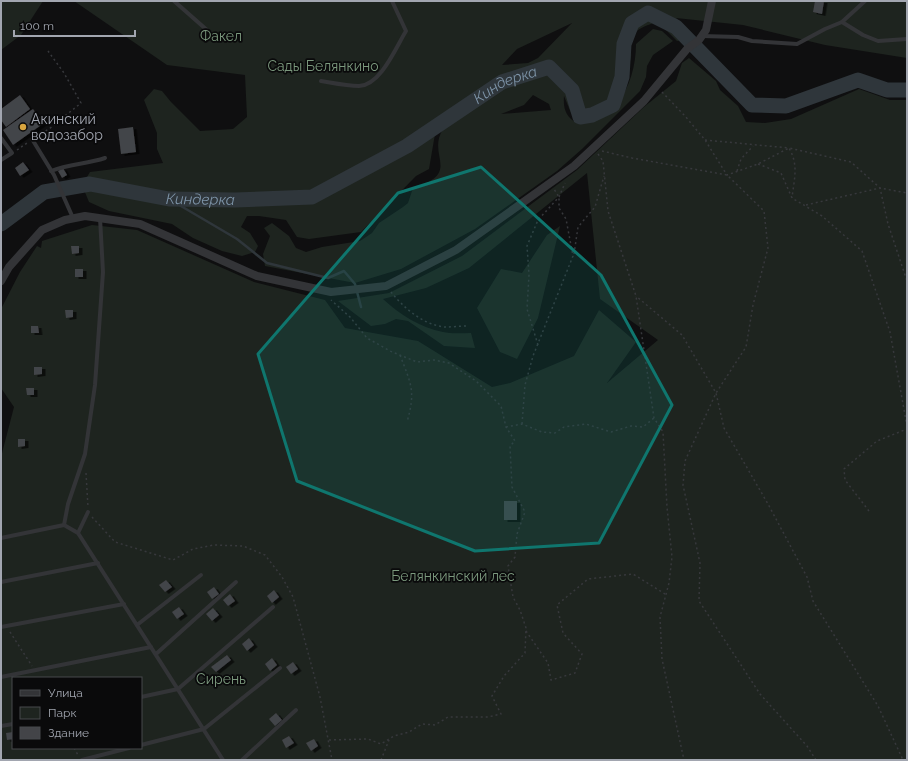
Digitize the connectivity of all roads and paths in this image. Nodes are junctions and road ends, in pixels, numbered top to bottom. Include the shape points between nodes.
1 (174, 1) edge
2 (392, 1) edge
3 (712, 1) edge
4 (866, 1) edge
5 (842, 22) junction
6 (216, 38) dead end
7 (700, 38) junction
8 (907, 39) edge
9 (48, 51) dead end
10 (322, 81) dead end
11 (652, 93) junction
12 (1, 138) edge
13 (32, 139) junction
14 (705, 140) junction
15 (753, 146) junction
16 (593, 148) junction
17 (789, 148) junction
18 (12, 154) junction
19 (105, 158) dead end
20 (1, 160) edge
21 (758, 164) junction
22 (568, 170) junction
23 (51, 171) junction
24 (737, 171) junction
25 (604, 175) junction
26 (727, 175) junction
27 (549, 183) junction
28 (880, 188) junction
29 (907, 193) edge
30 (559, 197) junction
31 (792, 198) junction
32 (806, 205) junction
33 (100, 217) junction
34 (73, 218) junction
35 (573, 256) junction
36 (1, 281) edge
37 (907, 281) edge
38 (386, 286) junction
39 (322, 290) junction
40 (636, 296) junction
41 (468, 326) dead end
42 (538, 345) junction
43 (400, 355) junction
44 (716, 393) junction
45 (654, 418) junction
46 (407, 422) dead end
47 (522, 424) junction
48 (506, 428) junction
49 (907, 428) edge
50 (86, 469) dead end
51 (869, 511) dead end
52 (88, 512) junction
53 (64, 525) junction
54 (78, 532) junction
55 (1, 538) edge
56 (98, 563) junction
57 (201, 575) dead end
58 (1, 582) edge
59 (236, 582) dead end
60 (664, 594) dead end
61 (124, 604) junction
62 (273, 607) dead end
63 (137, 625) junction
64 (6, 626) junction
65 (1, 628) edge
66 (526, 631) junction
67 (151, 647) junction
68 (156, 654) junction
69 (280, 668) dead end
70 (35, 670) junction
71 (1, 677) edge
72 (178, 689) junction
73 (142, 697) edge
74 (296, 710) dead end
75 (12, 724) edge
76 (1, 726) edge
77 (204, 729) junction
78 (390, 738) junction
79 (329, 740) junction
80 (142, 745) edge
81 (75, 749) edge
82 (125, 749) edge
83 (81, 760) edge
84 (223, 760) edge
85 (242, 760) edge
86 (332, 760) edge
87 (381, 760) edge
88 (684, 760) edge
89 (816, 760) edge
90 (903, 760) edge

1 - 6 lane
2 - 10 lane via 406,31 381,74 360,86
3 - 7 street via 706,30
4 - 5 lane
5 - 7 lane via 797,44 752,41 738,37
5 - 8 lane via 878,41
7 - 11 street via 687,49
9 - 13 path via 81,103 50,129
11 - 14 path via 663,92
11 - 16 street
12 - 18 lane
13 - 18 path
13 - 23 lane
14 - 15 path
14 - 26 path
15 - 17 path
15 - 24 path via 741,159
16 - 22 street
16 - 25 path via 603,161
16 - 26 path via 632,158
17 - 21 path
17 - 28 path via 851,162
17 - 31 path via 794,158 795,169
18 - 20 lane
19 - 23 lane
21 - 24 path
21 - 31 path via 781,173
22 - 27 street
22 - 30 path
23 - 34 lane
24 - 26 path
25 - 35 path via 595,207 578,227
25 - 40 path via 608,211
26 - 44 path via 764,211 768,248 753,305 746,347
27 - 30 path
27 - 38 street via 456,250
28 - 29 path
28 - 32 path
28 - 37 path via 888,224
30 - 35 path via 559,208 566,219
30 - 42 path via 538,220 526,246 529,275 527,309
31 - 32 path
32 - 49 path via 862,251 890,332
33 - 34 street
33 - 39 street via 140,224 257,276
33 - 53 lane via 103,272 95,385 85,454 68,504
34 - 36 street via 42,230 9,267
35 - 42 path
38 - 39 street via 331,292
38 - 41 path via 403,307 428,322 445,327
39 - 43 path via 367,338
40 - 44 path via 682,335
40 - 45 path
42 - 47 path via 525,385
43 - 46 path via 412,385 413,403
43 - 48 path via 417,362 434,360 449,363 464,372 501,406
44 - 89 path via 685,460 683,479 700,563 699,601 760,694 807,746
44 - 90 path via 724,428 807,577 813,601 878,706
45 - 47 path via 643,427 631,426 611,432 586,424 564,427 555,433 542,432
45 - 88 path via 663,432 672,557 669,583 660,617 662,659
47 - 48 path
48 - 66 path via 515,441 510,446 512,487 525,512 517,534 515,557 508,566 513,596
49 - 51 path via 877,441 844,469 845,480
50 - 52 path
52 - 54 lane
52 - 79 path via 115,542 173,560 193,549 214,545 243,546 265,555 293,597
53 - 54 lane
53 - 55 lane
54 - 56 lane
56 - 58 lane
56 - 61 lane
57 - 63 lane
59 - 68 lane
60 - 66 path via 633,574 588,579 556,605 564,633 582,654 575,673 551,680 548,664
61 - 63 lane
61 - 64 lane
62 - 72 lane
63 - 67 lane
64 - 65 lane
64 - 70 path
66 - 78 path via 525,653 504,676 492,696 501,714 488,717 448,717 435,725 422,724 409,732
67 - 68 lane
67 - 70 lane
68 - 72 lane
69 - 77 lane
70 - 71 lane
72 - 73 lane
72 - 77 lane
74 - 85 lane
75 - 76 lane
77 - 80 lane
77 - 84 lane
78 - 79 path via 381,744 368,739
78 - 87 path
79 - 86 path
81 - 83 path
82 - 83 lane

